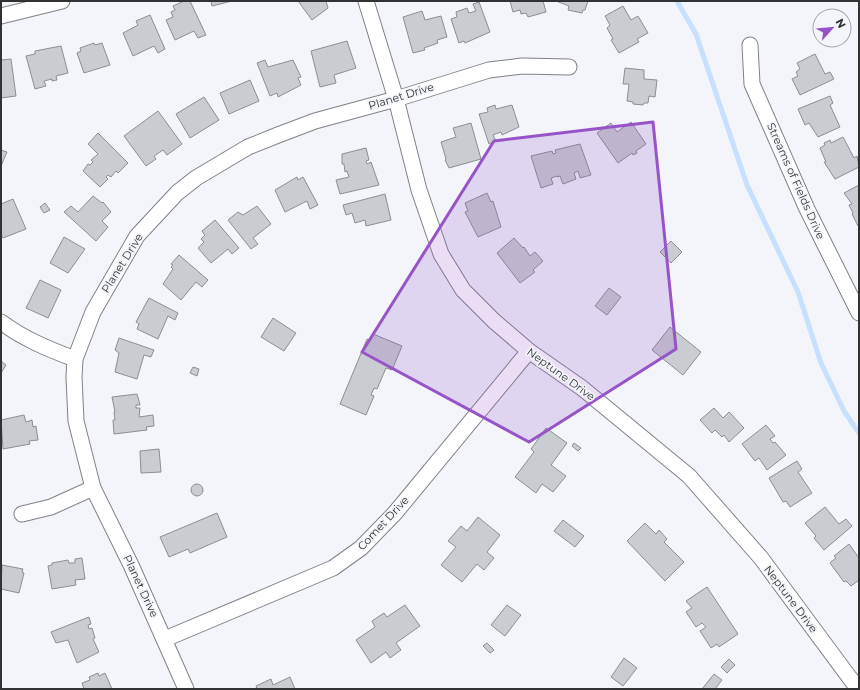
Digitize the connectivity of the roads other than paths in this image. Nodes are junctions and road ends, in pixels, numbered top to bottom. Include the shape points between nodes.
1 (62, 1) edge
2 (366, 1) edge
3 (1, 16) edge
4 (750, 45) dead end
5 (569, 67) dead end
6 (396, 100) junction
7 (859, 313) edge
8 (1, 322) edge
9 (529, 352) junction
10 (75, 359) junction
11 (93, 488) junction
12 (22, 514) dead end
13 (165, 639) junction
14 (186, 689) edge
15 (858, 689) edge

1 - 3 street
2 - 6 street, Neptune Drive
4 - 7 street, Streams of Fields Drive via 752,84 807,209
5 - 6 street, Planet Drive via 503,67 470,75
6 - 9 street, Neptune Drive via 412,167 441,254 463,290
6 - 10 street, Planet Drive via 315,121 248,147 220,162 177,193 136,236 93,312
8 - 10 street via 39,346
9 - 13 street, Comet Drive via 395,513 361,548 334,568
9 - 15 street, Neptune Drive via 582,388 688,476 761,558
10 - 11 street, Planet Drive via 76,421
11 - 12 street via 51,507
11 - 13 street, Planet Drive
13 - 14 street, Planet Drive

